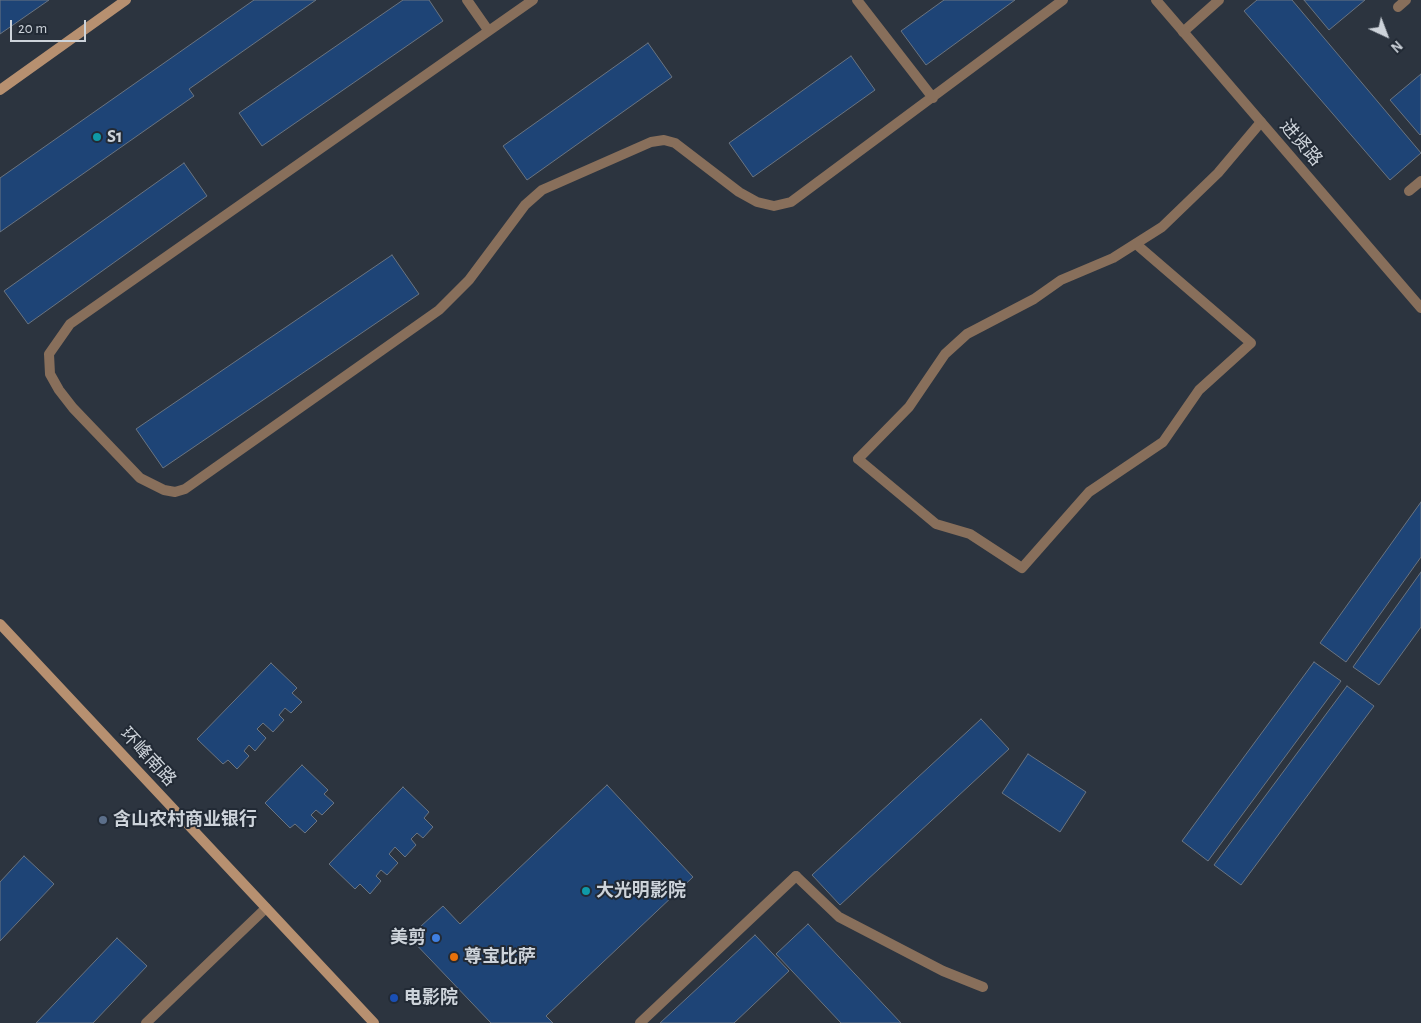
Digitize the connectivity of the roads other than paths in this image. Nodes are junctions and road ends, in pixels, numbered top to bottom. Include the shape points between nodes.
1 (126, 0) edge
2 (467, 0) edge
3 (533, 0) edge
4 (856, 0) edge
5 (1063, 0) edge
6 (1156, 0) edge
7 (1219, 0) edge
8 (488, 30) junction
9 (1183, 32) junction
10 (0, 90) edge
11 (932, 98) junction
12 (1261, 122) junction
13 (1421, 181) edge
14 (1409, 191) dead end
15 (1136, 244) junction
16 (1421, 308) edge
17 (0, 624) edge
18 (266, 908) junction
19 (983, 987) dead end
20 (146, 1023) edge
21 (374, 1023) edge
22 (640, 1023) edge

1 - 10 main road
2 - 8 street
3 - 8 street
4 - 11 street
5 - 11 street
6 - 9 street, 进贤路
7 - 9 street
8 - 11 street via 70,324 49,354 50,374 59,390 140,478 164,490 176,492 185,489 439,310 469,280 525,205 542,190 651,142 664,140 675,142 739,192 757,202 774,206 790,202
9 - 12 street, 进贤路
12 - 15 street via 1186,206
12 - 16 street, 进贤路
13 - 14 street
15 - 15 street via 1113,258 1061,280 1034,299 968,334 945,354 909,407 858,459 936,524 970,534 1022,568 1089,492 1163,442 1199,390 1251,343
17 - 18 main road, 环峰南路
18 - 20 street
18 - 21 main road, 环峰南路
19 - 22 street via 943,971 839,917 796,876

